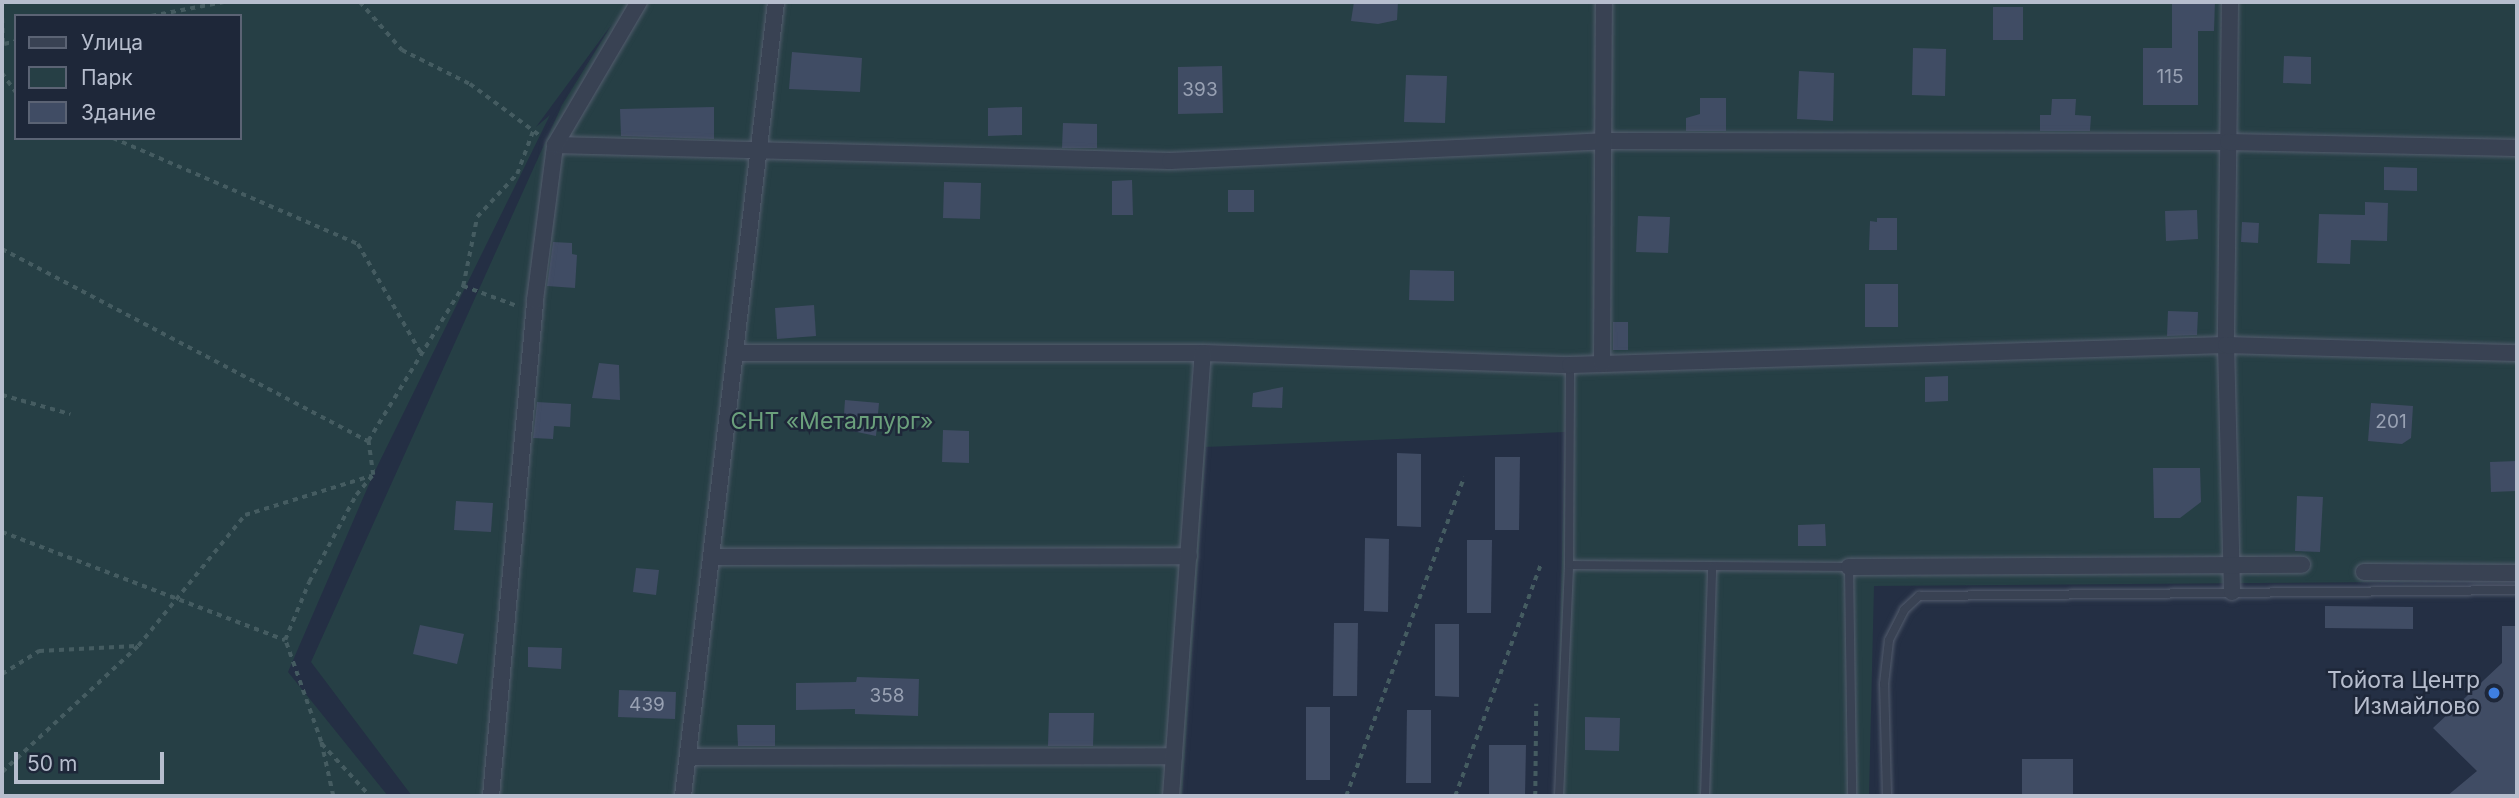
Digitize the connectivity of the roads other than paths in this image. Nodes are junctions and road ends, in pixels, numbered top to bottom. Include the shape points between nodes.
1 (639, 2) edge
2 (776, 2) edge
3 (1604, 2) edge
4 (2230, 2) edge
5 (1604, 141) junction
6 (2228, 142) junction
7 (555, 145) junction
8 (758, 147) junction
9 (2517, 148) edge
10 (2226, 345) junction
11 (737, 353) junction
12 (1203, 353) junction
13 (2517, 353) edge
14 (1602, 364) junction
15 (1570, 365) junction
16 (1189, 556) junction
17 (713, 557) junction
18 (1569, 565) junction
19 (2302, 565) dead end
20 (1712, 567) junction
21 (1849, 567) junction
22 (2231, 567) junction
23 (2364, 572) dead end
24 (2514, 573) edge
25 (2515, 590) edge
26 (2232, 592) junction
27 (1174, 756) junction
28 (688, 757) junction
29 (491, 796) edge
30 (683, 796) edge
31 (1171, 796) edge
32 (1559, 796) edge
33 (1705, 796) edge
34 (1852, 796) edge
35 (1887, 796) edge

1 - 7 street
2 - 8 street
3 - 5 street
4 - 6 street
5 - 6 street
5 - 8 street via 1170,161
5 - 14 street
6 - 9 street
6 - 10 street
7 - 8 street
7 - 29 street via 534,312
8 - 11 street
10 - 13 street
10 - 14 street
10 - 22 street
11 - 12 street
11 - 17 street
12 - 15 street
12 - 16 street
14 - 15 street
15 - 18 lane
16 - 17 street
16 - 27 street
17 - 28 street
18 - 20 lane
18 - 32 lane
19 - 22 street
20 - 21 lane
20 - 33 lane
21 - 22 street
21 - 34 lane
22 - 26 street
23 - 24 street
24 - 25 street
25 - 26 lane
26 - 35 lane via 1919,596 1904,610 1889,640 1884,684
27 - 28 street
27 - 31 street
28 - 30 street

